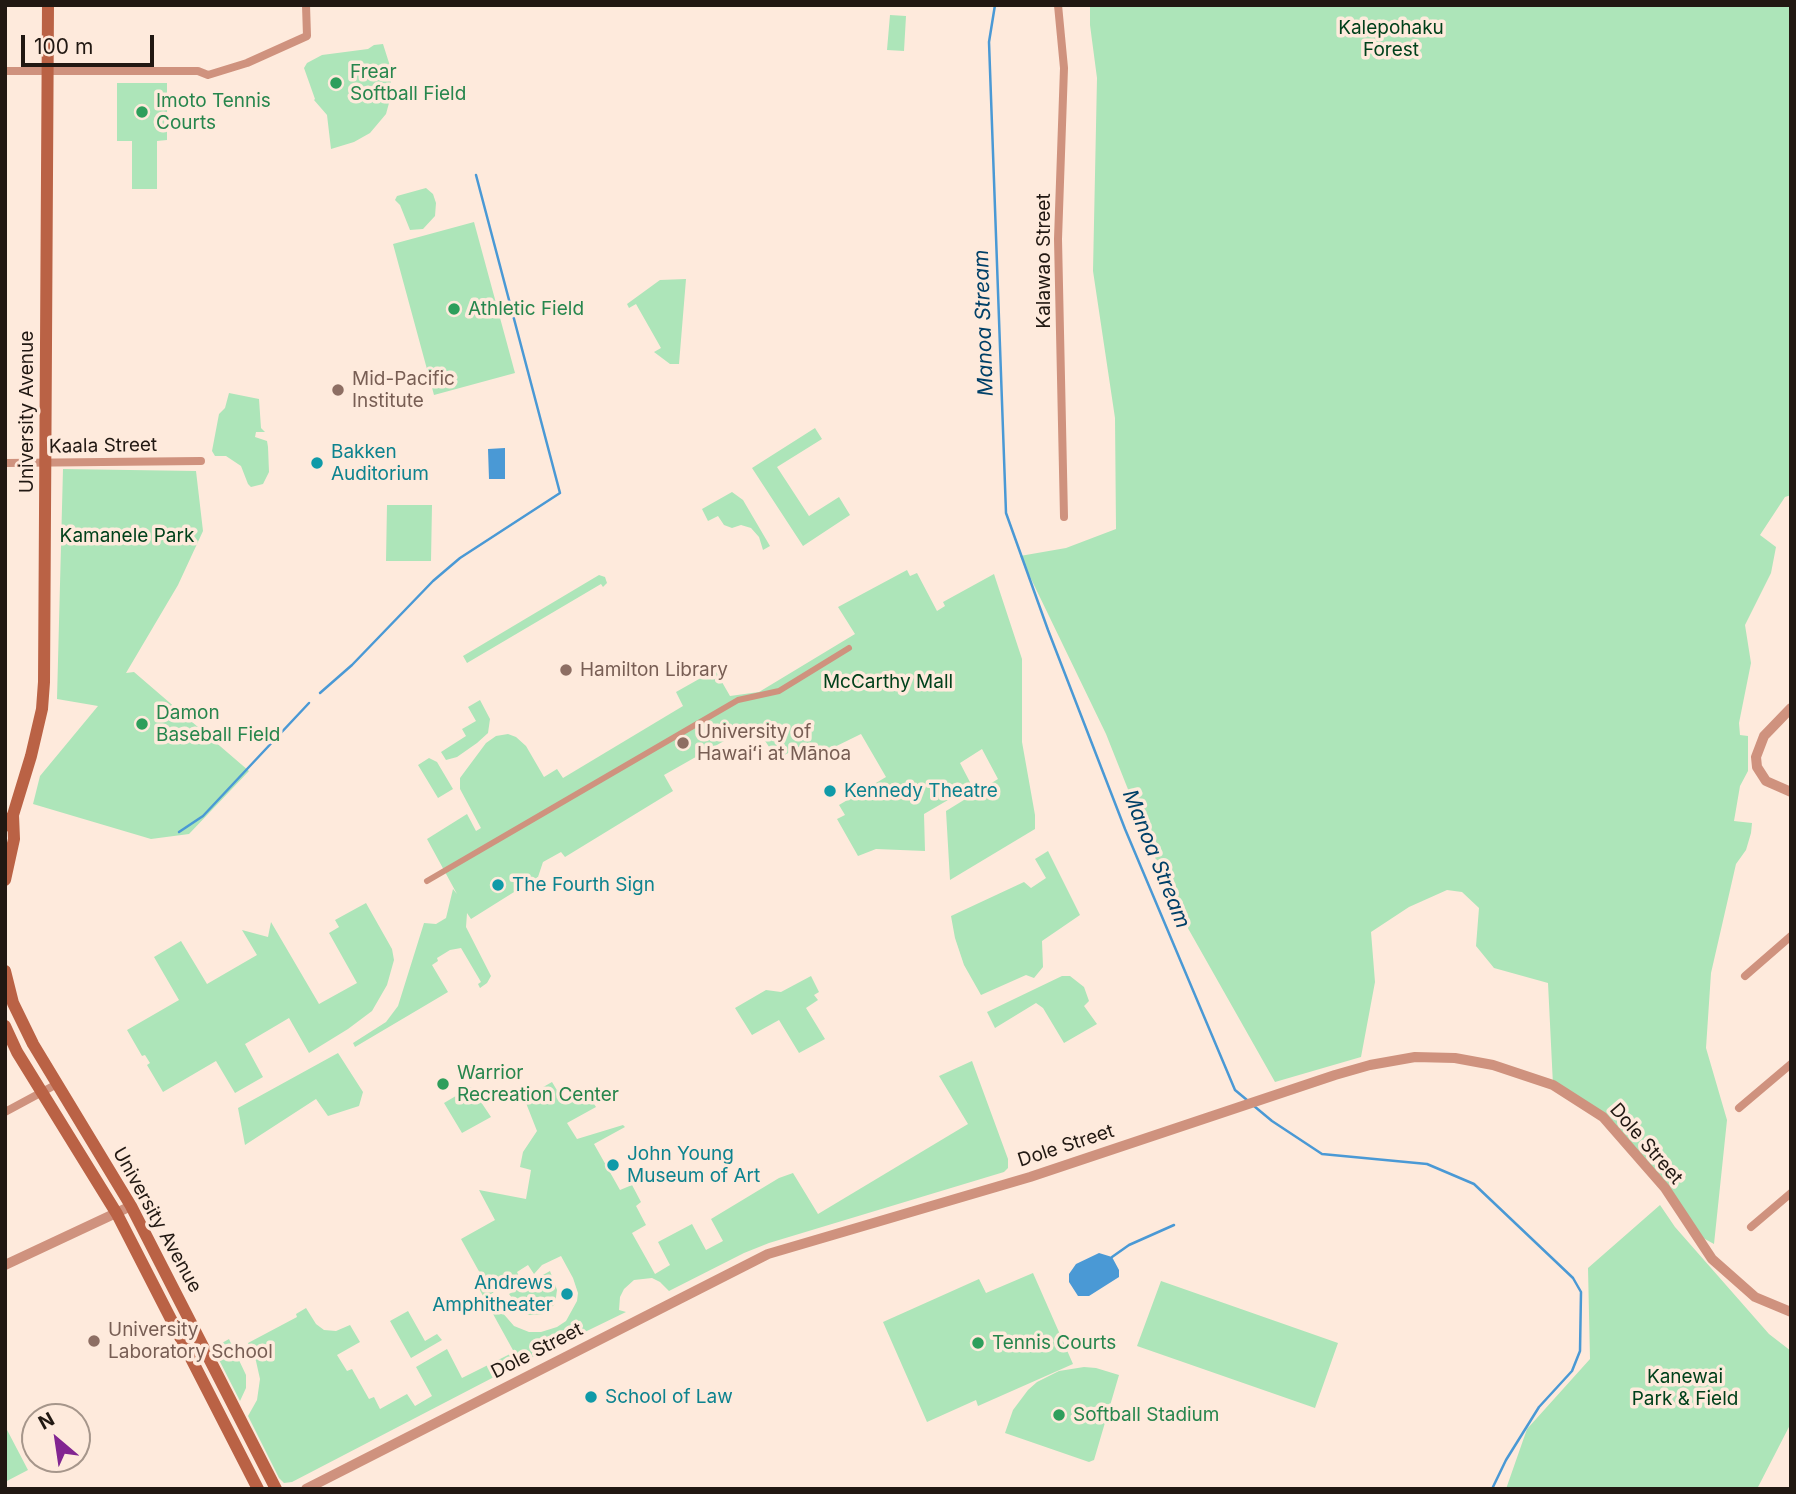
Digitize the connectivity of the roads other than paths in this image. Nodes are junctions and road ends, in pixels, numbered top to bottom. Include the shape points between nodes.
1 (48, 5) edge
2 (306, 5) edge
3 (1058, 5) edge
4 (5, 71) edge
5 (48, 73) junction
6 (201, 461) dead end
7 (5, 463) edge
8 (45, 463) junction
9 (1064, 517) dead end
10 (849, 648) dead end
11 (1791, 702) edge
12 (1790, 708) edge
13 (1791, 792) edge
14 (8, 818) edge
15 (5, 880) edge
16 (427, 881) dead end
17 (1791, 936) edge
18 (5, 971) edge
19 (1745, 976) dead end
20 (5, 1026) edge
21 (1791, 1064) edge
22 (57, 1084) junction
23 (43, 1093) junction
24 (1739, 1108) dead end
25 (5, 1112) edge
26 (1791, 1193) edge
27 (131, 1206) junction
28 (117, 1214) junction
29 (1751, 1227) dead end
30 (5, 1265) edge
31 (1791, 1312) edge
32 (327, 1478) junction
33 (258, 1489) edge
34 (276, 1489) edge
35 (306, 1489) edge
36 (318, 1489) edge

1 - 5 main road, University Avenue
2 - 5 street via 306,36 208,75 198,71
3 - 9 street, Kalawao Street via 1064,68 1058,239
4 - 5 street
5 - 8 main road, University Avenue
6 - 8 street, Kaala Street
7 - 8 street, Kaala Street
8 - 14 main road, University Avenue via 42,709
10 - 16 street via 779,691 738,700
11 - 12 street
12 - 13 street via 1764,736 1756,757 1766,780
14 - 15 main road, University Avenue via 14,839
17 - 19 street
18 - 22 main road, University Avenue via 20,1019
20 - 23 main road, University Avenue
21 - 24 street
22 - 23 street
22 - 27 main road, University Avenue
23 - 25 street
23 - 28 main road, University Avenue
26 - 29 street
27 - 28 street
27 - 34 main road, University Avenue
28 - 30 street
28 - 33 main road, University Avenue
31 - 32 street, Dole Street via 1755,1297 1712,1259 1665,1188 1603,1116 1553,1086 1493,1065 1455,1058 1415,1058 1370,1065 1030,1177 768,1254
32 - 35 street, Dole Street
32 - 36 street

